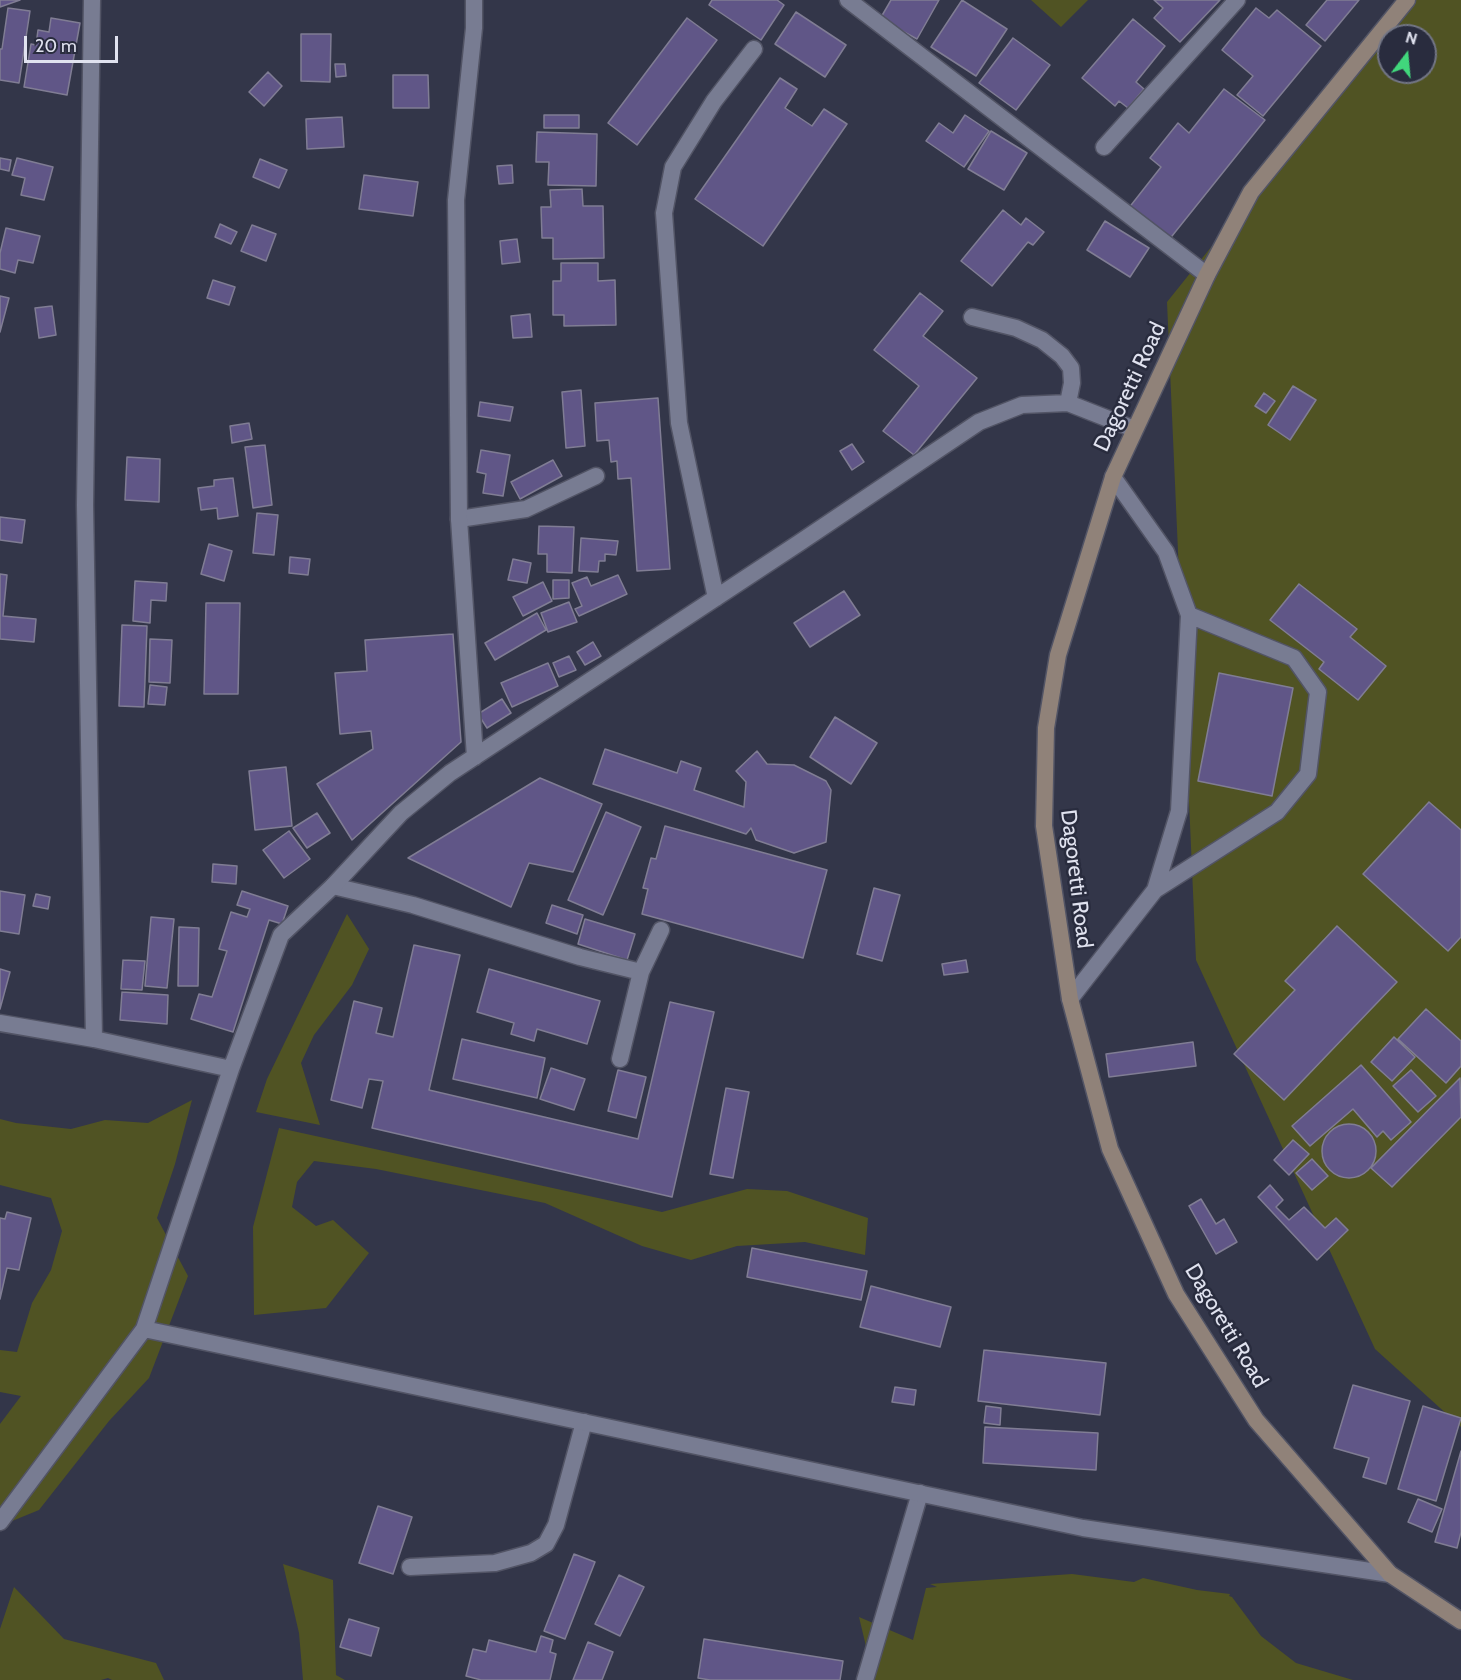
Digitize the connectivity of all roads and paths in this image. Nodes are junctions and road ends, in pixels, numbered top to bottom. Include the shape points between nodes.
1 (92, 0) edge
2 (474, 0) edge
3 (848, 0) edge
4 (1237, 0) edge
5 (1407, 0) edge
6 (754, 49) dead end
7 (1104, 147) dead end
8 (1207, 275) junction
9 (972, 317) dead end
10 (1068, 403) junction
11 (1134, 429) junction
12 (596, 476) dead end
13 (1113, 477) junction
14 (459, 519) junction
15 (716, 598) junction
16 (1189, 615) junction
17 (475, 757) junction
18 (333, 886) junction
19 (1155, 890) junction
20 (661, 930) dead end
21 (641, 972) junction
22 (1070, 999) junction
23 (0, 1023) edge
24 (94, 1039) junction
25 (620, 1059) dead end
26 (231, 1069) junction
27 (144, 1329) junction
28 (584, 1422) junction
29 (920, 1493) junction
30 (0, 1522) edge
31 (410, 1567) dead end
32 (1390, 1574) junction
33 (1461, 1621) edge
34 (865, 1680) edge

1 - 24 street via 85,505
2 - 14 street via 456,200
3 - 8 street
4 - 7 street
5 - 8 main road, Dagoretti Road via 1251,192
6 - 15 street via 714,101 673,167 664,213 680,423
8 - 11 main road, Dagoretti Road
9 - 10 street via 1016,328 1042,340 1062,356 1071,368
10 - 11 street
10 - 15 street via 1022,405 979,422
11 - 13 main road, Dagoretti Road
12 - 14 street via 526,509
13 - 16 street via 1166,552
13 - 22 main road, Dagoretti Road via 1058,655 1046,728 1044,826
14 - 17 street
15 - 17 street
16 - 19 street via 1179,810
16 - 19 street via 1294,658 1318,692 1310,762 1308,774 1277,812
17 - 18 street via 401,813
18 - 21 street via 413,905
18 - 26 street via 281,934
19 - 22 street
20 - 21 street
21 - 25 street
22 - 32 main road, Dagoretti Road via 1110,1149 1176,1294 1256,1420
23 - 24 street
24 - 26 street
26 - 27 street
27 - 28 street
27 - 30 street
28 - 29 street
28 - 31 street via 556,1525 546,1544 531,1553 495,1563
29 - 32 street via 1083,1528
29 - 34 street
32 - 33 main road, Dagoretti Road

